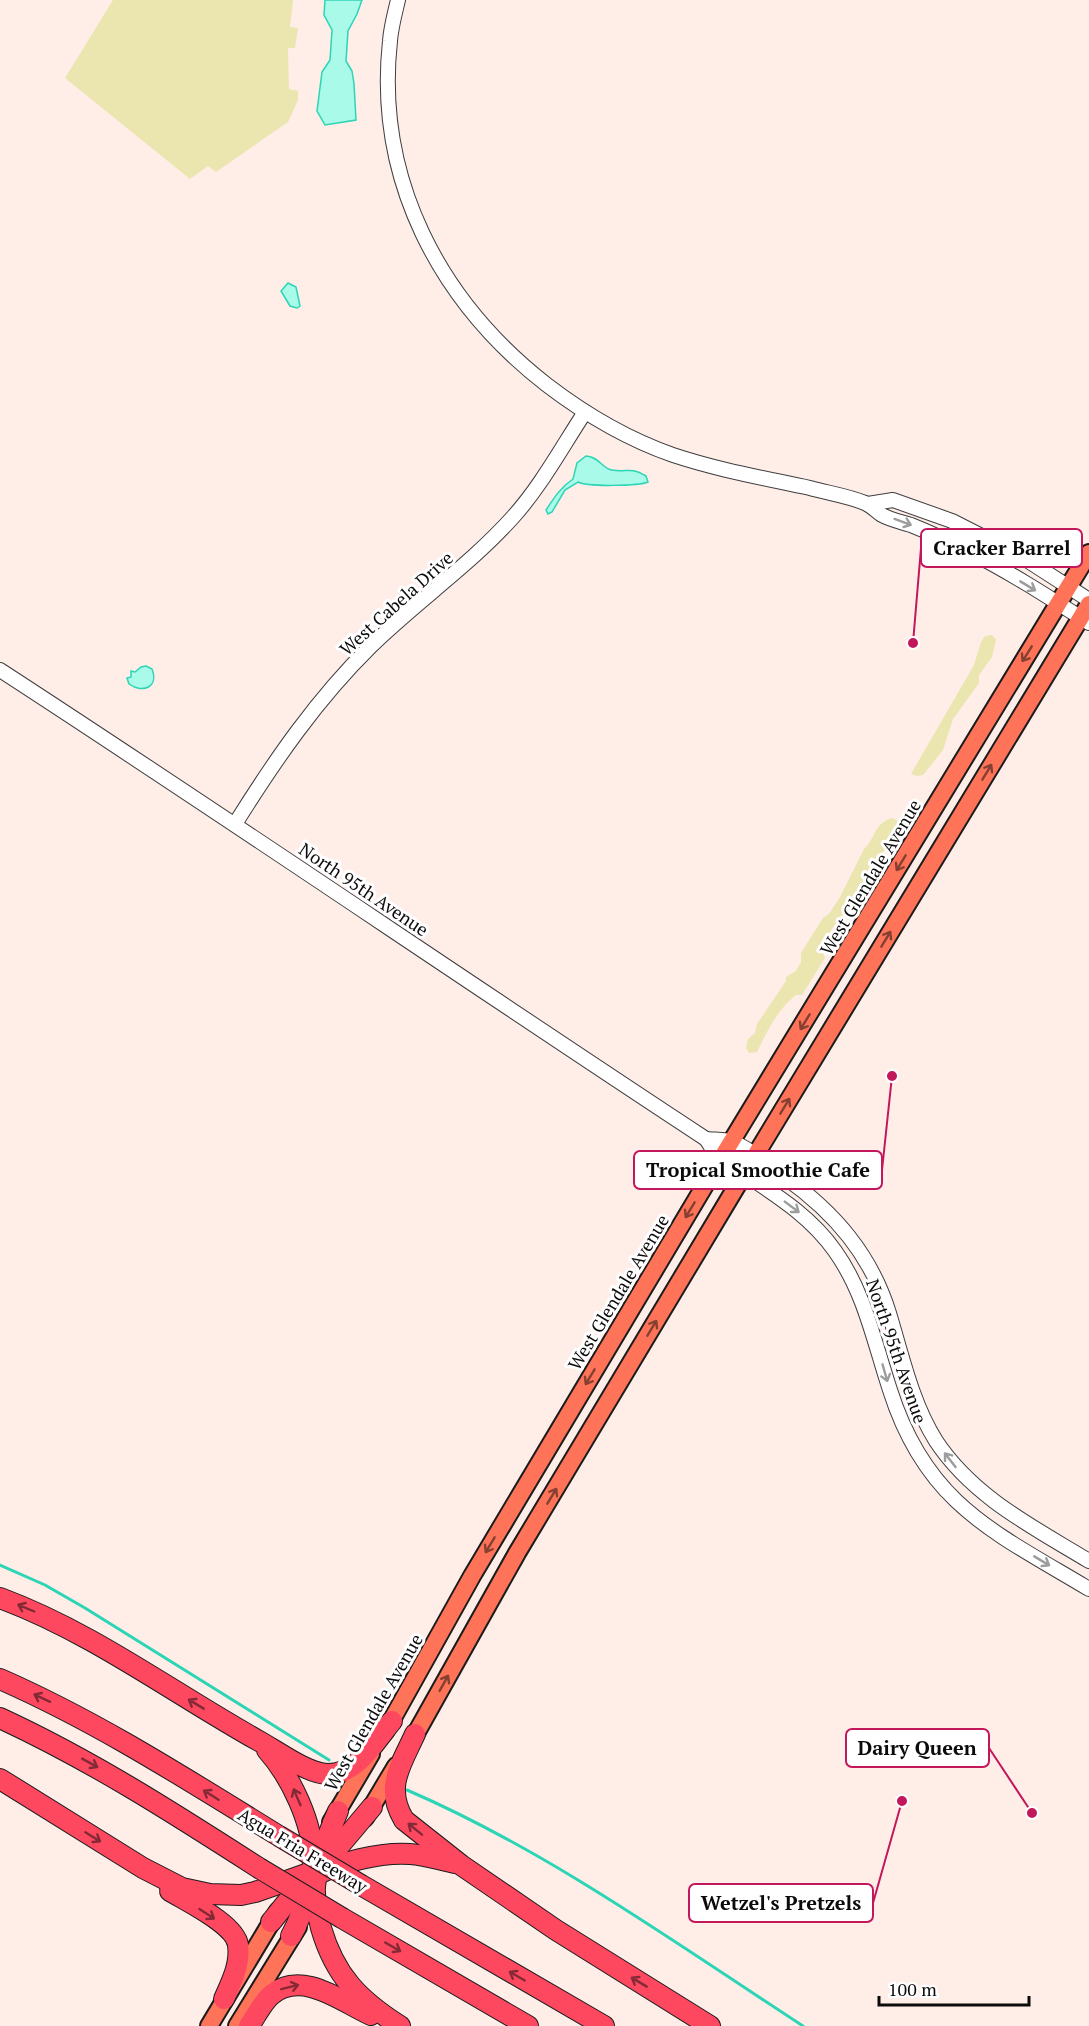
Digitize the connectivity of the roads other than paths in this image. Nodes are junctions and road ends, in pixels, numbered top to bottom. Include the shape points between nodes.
1 (398, 0) edge
2 (585, 412) junction
3 (868, 504) junction
4 (1089, 553) edge
5 (1069, 585) junction
6 (1089, 600) edge
7 (1058, 604) junction
8 (1086, 615) edge
9 (0, 670) edge
10 (235, 824) junction
11 (706, 1139) junction
12 (732, 1142) junction
13 (755, 1156) junction
14 (721, 1160) junction
15 (744, 1174) junction
16 (1089, 1561) edge
17 (1089, 1589) edge
18 (0, 1598) edge
19 (0, 1679) edge
20 (0, 1718) edge
21 (392, 1721) junction
22 (246, 1734) junction
23 (416, 1734) junction
24 (0, 1779) edge
25 (372, 1807) joint
26 (338, 1811) joint
27 (461, 1865) junction
28 (143, 1868) junction
29 (315, 1870) junction
30 (315, 1899) junction
31 (271, 1922) joint
32 (291, 1936) junction
33 (555, 1998) junction
34 (224, 1999) junction
35 (527, 2024) edge
36 (208, 2026) edge
37 (237, 2026) edge
38 (249, 2026) edge
39 (399, 2026) edge
40 (590, 2026) edge
41 (604, 2026) edge
42 (710, 2026) edge

1 - 2 street via 390,45 391,127 404,187 422,235 451,284 482,325 539,379
2 - 3 street via 673,455
2 - 10 street, West Cabela Drive via 514,516 464,567 371,646 331,688 277,758
3 - 5 street via 893,500 951,521 1014,551
3 -> 7 street via 882,515 969,552
4 - 5 main road, West Glendale Avenue
5 - 6 street
5 - 7 main road, West Glendale Avenue
7 - 8 street
7 -> 12 main road, West Glendale Avenue
13 -> 8 main road
9 - 10 street, North 95th Avenue
10 - 11 street, North 95th Avenue
11 - 12 street, North 95th Avenue
11 - 14 street, North 95th Avenue
12 - 13 street, North 95th Avenue
12 - 14 main road, West Glendale Avenue
13 - 15 main road
16 -> 13 street, North 95th Avenue via 992,1501 955,1466 935,1440 920,1409 880,1288 858,1248 819,1203
14 - 15 street, North 95th Avenue
14 -> 21 main road, West Glendale Avenue via 472,1576
15 -> 17 street, North 95th Avenue via 796,1209 844,1263 860,1294 903,1426 934,1478 979,1521
23 -> 15 main road via 517,1553
22 -> 18 highway via 70,1629
33 -> 19 highway, Agua Fria Freeway, bridge via 104,1730
20 -> 35 highway, Agua Fria Freeway, bridge via 132,1787 342,1918
21 - 22 highway via 351,1768 327,1774 308,1769
21 - 26 main road, West Glendale Avenue
29 -> 22 highway via 300,1804 287,1776 267,1751
23 - 25 main road
27 -> 23 highway via 399,1812 394,1781
24 -> 28 highway
25 - 29 highway
26 - 29 highway
27 - 29 highway via 404,1854
42 -> 27 highway via 596,1956
28 - 29 highway via 182,1888 218,1895 255,1892
28 -> 34 highway via 159,1884 234,1934 237,1963
29 - 30 highway
29 - 31 highway
29 - 32 highway
30 - 32 main road
30 - 39 highway via 326,1944 342,1976 364,2001
31 - 34 main road
32 - 37 main road
33 - 40 highway
33 - 41 highway, Agua Fria Freeway
34 - 36 main road
38 -> 39 highway via 270,1996 298,1984

